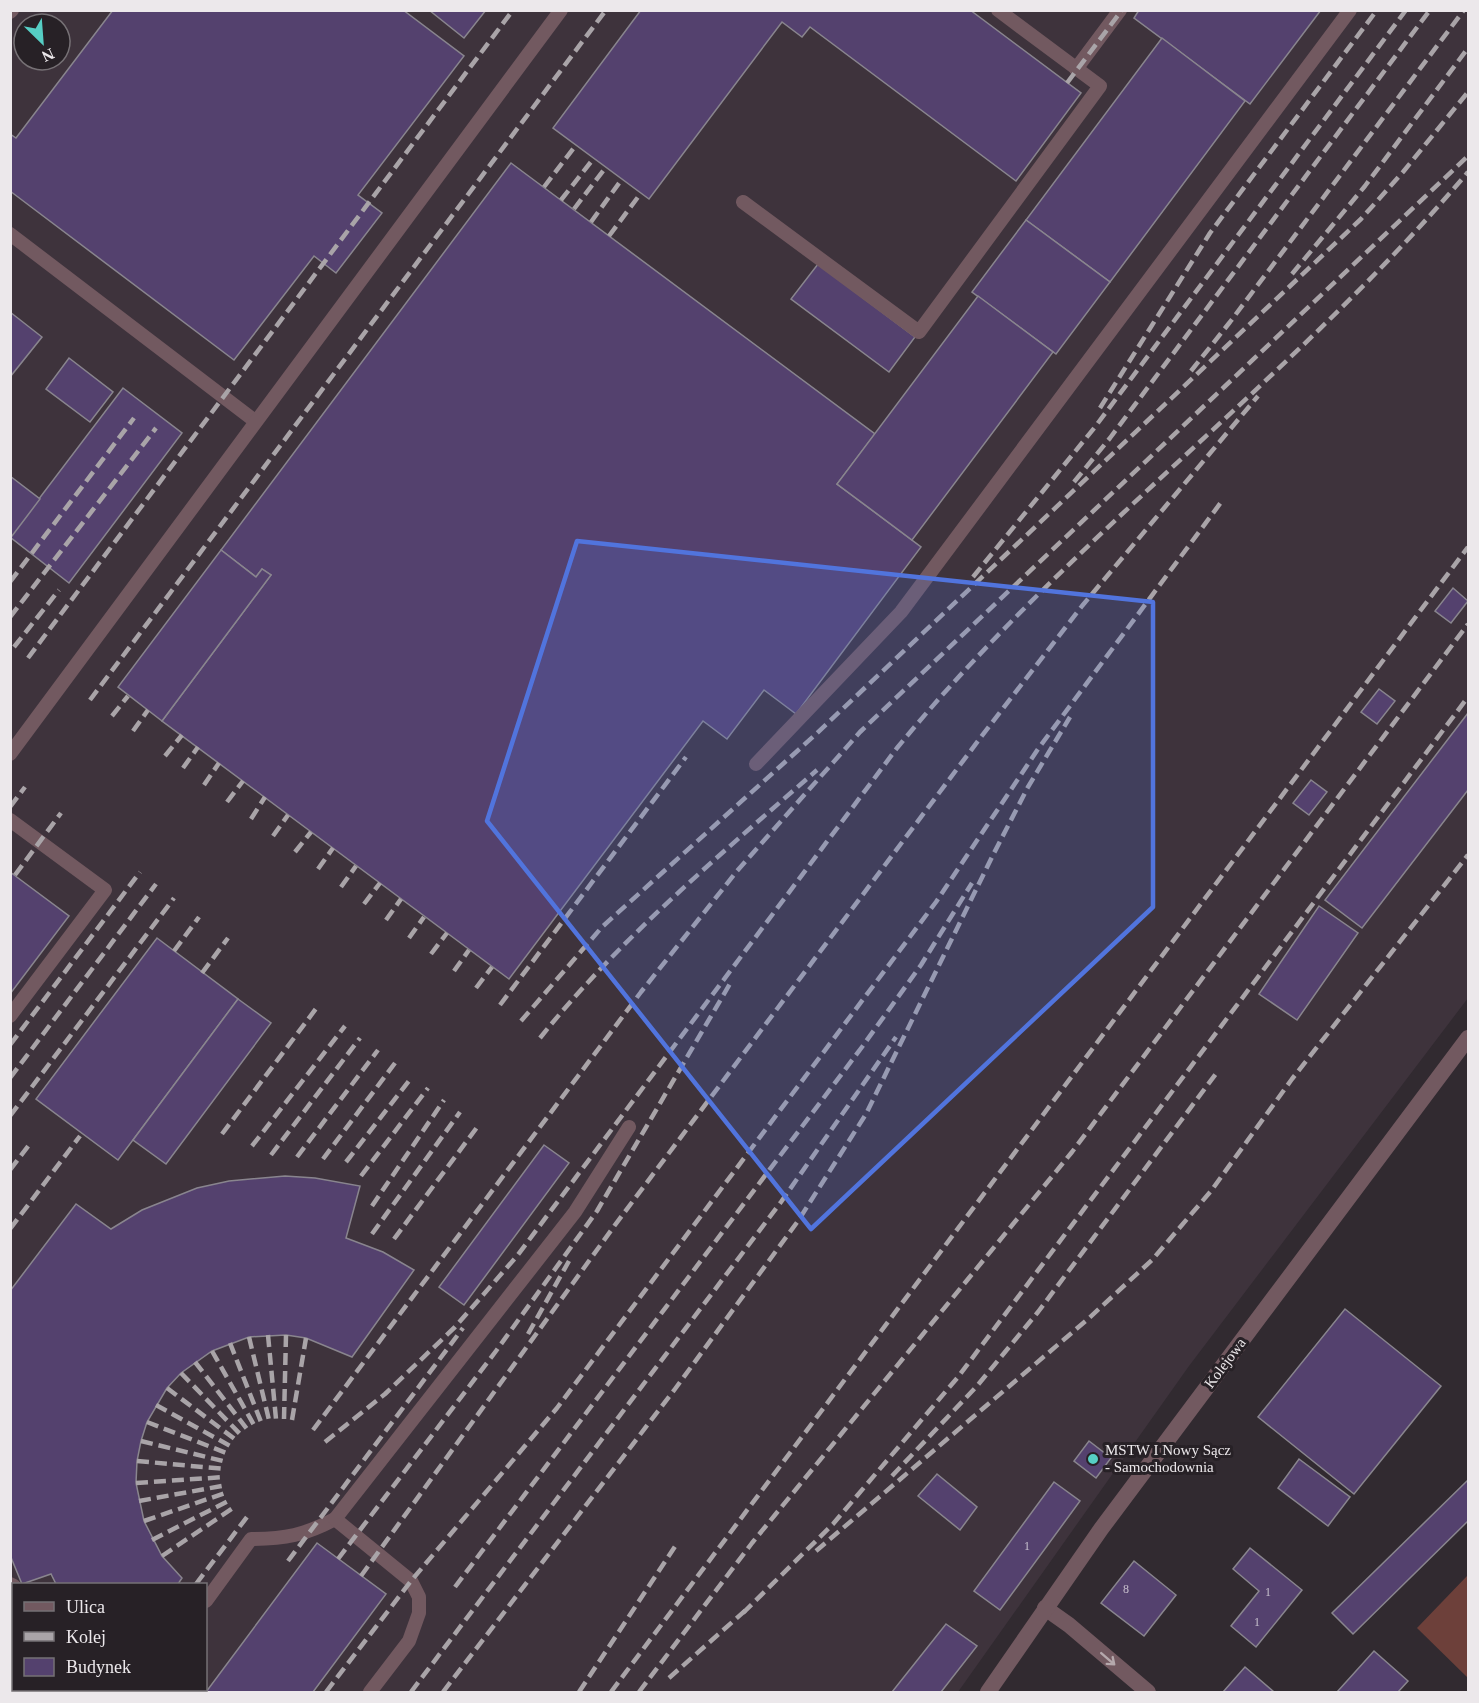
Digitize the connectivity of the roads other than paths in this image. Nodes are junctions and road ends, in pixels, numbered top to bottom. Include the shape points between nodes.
1 (561, 10) edge
2 (998, 10) edge
3 (1120, 10) edge
4 (1350, 10) edge
5 (1076, 69) junction
6 (743, 202) dead end
7 (10, 234) edge
8 (255, 421) junction
9 (10, 754) edge
10 (756, 764) dead end
11 (10, 820) edge
12 (10, 1016) edge
13 (1468, 1038) edge
14 (629, 1127) dead end
15 (335, 1519) junction
16 (207, 1600) edge
17 (1045, 1608) junction
18 (370, 1692) edge
19 (988, 1692) edge
20 (1148, 1692) edge

1 - 8 lane
2 - 5 lane
3 - 5 lane
4 - 10 lane via 901,612
5 - 6 lane via 1100,86 919,332
7 - 8 lane
8 - 9 lane
11 - 12 lane via 105,890
13 - 17 street, Kolejowa
14 - 15 lane via 575,1212
15 - 16 lane via 309,1532 279,1539 251,1539
15 - 18 lane via 411,1581 418,1597 419,1613 409,1641
17 - 19 street, Kolejowa
17 -> 20 street

